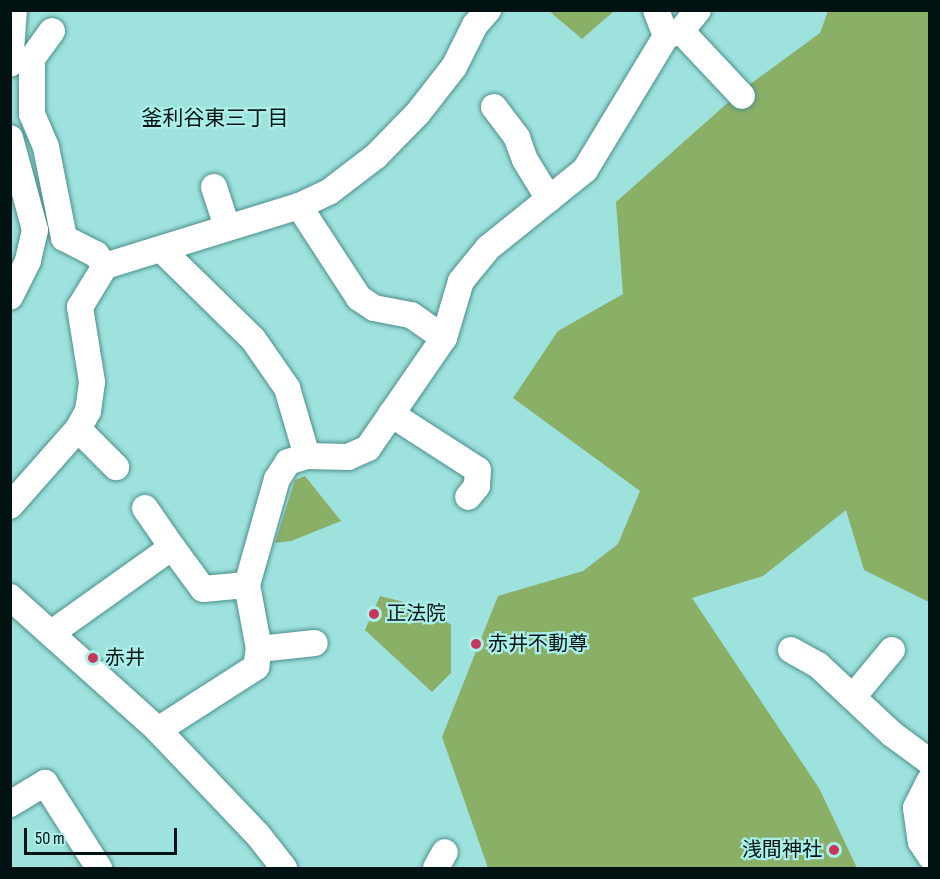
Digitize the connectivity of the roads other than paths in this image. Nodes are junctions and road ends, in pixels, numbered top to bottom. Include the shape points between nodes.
1 (14, 10) edge
2 (488, 10) edge
3 (656, 10) edge
4 (698, 10) edge
5 (52, 31) dead end
6 (673, 34) junction
7 (11, 51) edge
8 (10, 64) edge
9 (741, 96) dead end
10 (494, 107) dead end
11 (10, 138) edge
12 (214, 187) dead end
13 (549, 199) junction
14 (299, 206) junction
15 (20, 208) edge
16 (227, 227) junction
17 (162, 250) junction
18 (105, 266) junction
19 (10, 297) edge
20 (444, 338) junction
21 (391, 414) junction
22 (78, 429) junction
23 (307, 456) junction
24 (116, 467) dead end
25 (468, 497) dead end
26 (10, 506) edge
27 (145, 508) dead end
28 (172, 547) junction
29 (247, 585) junction
30 (11, 599) edge
31 (53, 632) junction
32 (315, 643) dead end
33 (259, 649) junction
34 (791, 650) dead end
35 (892, 650) dead end
36 (853, 696) junction
37 (158, 730) junction
38 (930, 762) edge
39 (930, 780) edge
40 (10, 804) edge
41 (930, 856) edge
42 (99, 868) edge
43 (284, 868) edge

1 - 7 street
2 - 14 street via 454,67 418,113 357,171 329,192
3 - 6 street
4 - 6 street
5 - 18 street via 32,59 32,114 46,147 64,238 96,254
6 - 9 street
6 - 13 street via 585,170
7 - 8 street
10 - 13 street via 518,138 525,160
11 - 15 street
12 - 16 street
13 - 20 street via 488,248 461,281
14 - 16 street
14 - 20 street via 359,298 374,308 411,315
15 - 19 street via 35,230 28,261
16 - 17 street
17 - 18 street
17 - 23 street via 253,339 287,388
18 - 22 street via 80,307 92,382 88,411
20 - 21 street
21 - 23 street via 368,448 348,457
21 - 25 street via 478,470 477,486
22 - 24 street
22 - 26 street
23 - 29 street via 288,462 277,479
27 - 28 street
28 - 29 street via 203,589
28 - 31 street
29 - 33 street
30 - 31 street
31 - 37 street
32 - 33 street
33 - 37 street via 256,667 247,677
34 - 36 street via 818,665
35 - 36 street
36 - 38 street
37 - 43 street via 258,835
39 - 41 street via 916,808 921,842
40 - 42 street via 45,783

